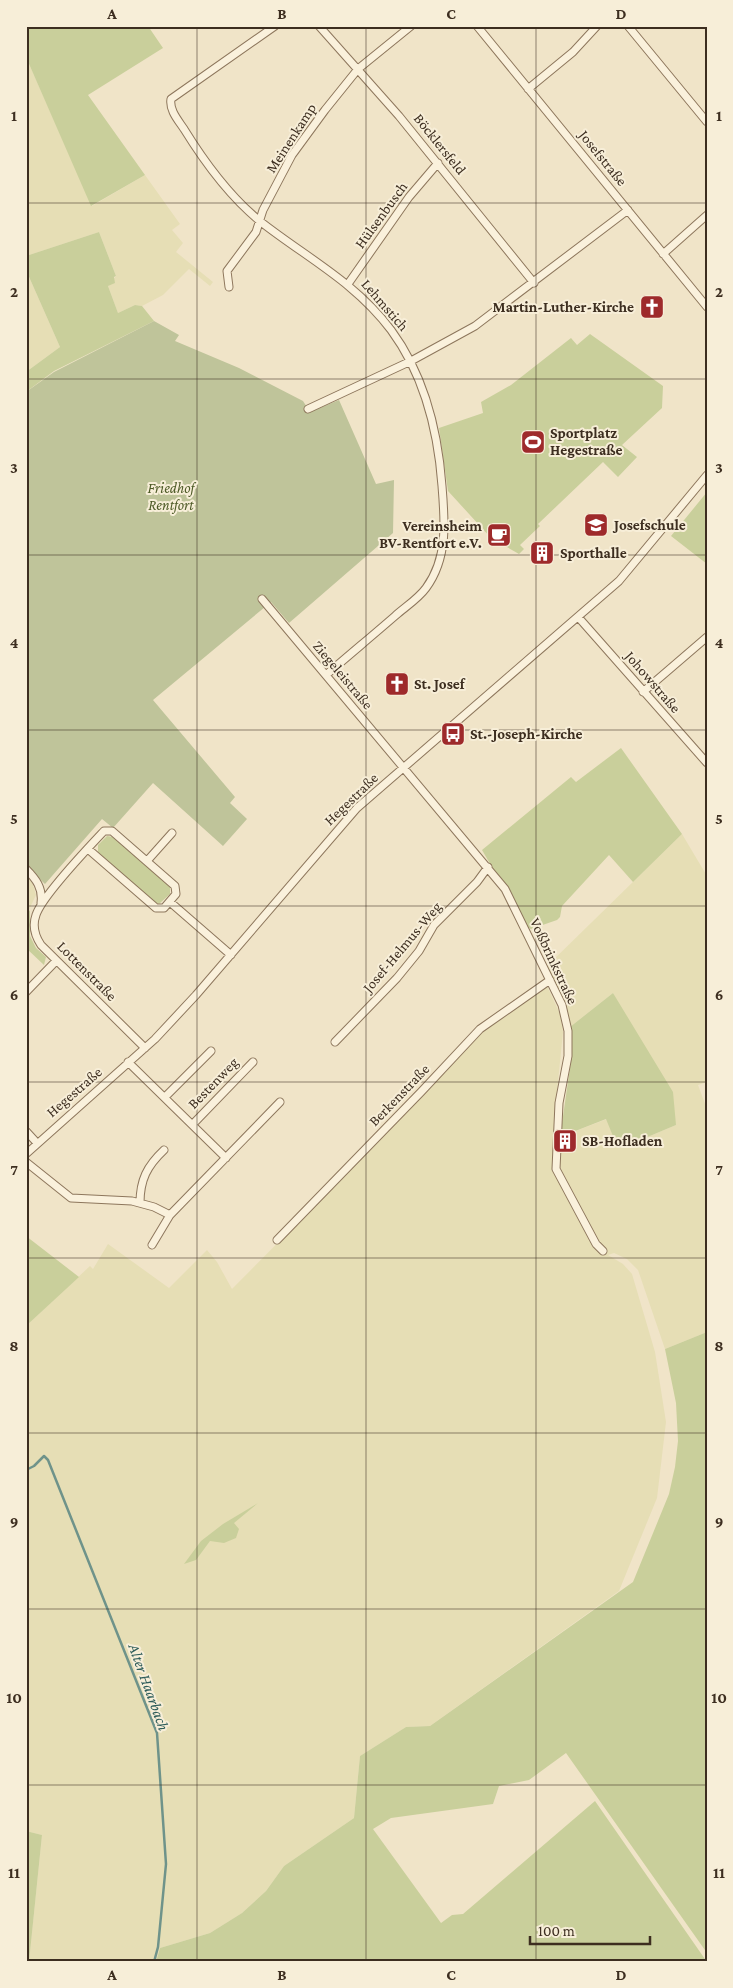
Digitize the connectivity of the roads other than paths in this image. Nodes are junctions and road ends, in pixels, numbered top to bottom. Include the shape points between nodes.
1 (275, 26) edge
2 (319, 26) edge
3 (411, 26) edge
4 (477, 26) edge
5 (597, 26) edge
6 (628, 26) edge
7 (358, 69) junction
8 (528, 89) junction
9 (707, 122) edge
10 (438, 164) junction
11 (628, 210) junction
12 (707, 215) edge
13 (261, 221) junction
14 (663, 254) junction
15 (534, 283) junction
16 (348, 284) junction
17 (229, 286) dead end
18 (707, 308) edge
19 (411, 361) junction
20 (308, 409) dead end
21 (707, 475) edge
22 (262, 599) dead end
23 (579, 618) junction
24 (707, 637) edge
25 (326, 675) junction
26 (643, 692) junction
27 (707, 763) edge
28 (404, 768) junction
29 (172, 833) dead end
30 (88, 848) junction
31 (147, 861) junction
32 (488, 867) junction
33 (26, 869) edge
34 (170, 902) junction
35 (42, 903) junction
36 (230, 955) junction
37 (56, 961) junction
38 (550, 980) junction
39 (26, 992) edge
40 (335, 1042) dead end
41 (144, 1048) junction
42 (211, 1051) dead end
43 (128, 1062) junction
44 (253, 1062) dead end
45 (165, 1097) junction
46 (280, 1102) dead end
47 (193, 1124) junction
48 (26, 1130) edge
49 (37, 1143) junction
50 (164, 1150) dead end
51 (26, 1154) edge
52 (226, 1158) junction
53 (26, 1162) edge
54 (136, 1202) junction
55 (170, 1215) junction
56 (277, 1240) dead end
57 (152, 1245) dead end
58 (603, 1251) dead end

1 - 13 street, Lehmstich via 170,101 208,164 231,193
2 - 7 street, Böcklersfeld
3 - 7 street, Meinenkamp
4 - 8 street, Josefstraße
5 - 8 street via 573,52
6 - 9 street
7 - 10 street, Böcklersfeld
7 - 13 street, Meinenkamp via 292,155 263,210
8 - 11 street, Josefstraße
10 - 15 street, Böcklersfeld
10 - 16 street, Hülsenbusch via 409,197
11 - 14 street, Josefstraße
11 - 15 street
12 - 14 street
13 - 16 street, Lehmstich
13 - 17 street, Meinenkamp via 227,271
14 - 18 street, Josefstraße
15 - 19 street via 475,326
16 - 19 street, Lehmstich via 384,321
19 - 20 street
19 - 25 street, Lehmstich via 427,398 436,431 444,525 442,558 425,590
21 - 23 street, Hegestraße via 619,581
22 - 25 street, Ziegeleistraße
23 - 26 street, Johowstraße
23 - 28 street, Hegestraße
24 - 26 street
25 - 28 street, Ziegeleistraße
26 - 27 street, Johowstraße
28 - 32 street, Voßbrinkstraße
28 - 36 street, Hegestraße via 357,808
29 - 31 street
30 - 31 street, Lottenstraße via 104,831 112,831
30 - 34 street via 156,908 164,908
30 - 35 street, Lottenstraße
31 - 34 street, Lottenstraße via 175,886 176,894
32 - 38 street, Voßbrinkstraße via 505,889
32 - 40 street, Josef-Helmus-Weg via 434,925 419,951 397,978
33 - 35 street via 41,889
34 - 36 street
35 - 37 street, Lottenstraße via 35,917 35,932 41,945
36 - 41 street, Hegestraße
37 - 39 street
37 - 41 street, Lottenstraße
38 - 56 street, Berkenstraße via 480,1029
38 - 58 street, Voßbrinkstraße via 562,1005 568,1031 568,1056 559,1103 556,1169 596,1244
41 - 43 street, Hegestraße
42 - 45 street, Bestenweg
43 - 45 street, Bestenweg
43 - 49 street, Hegestraße
44 - 47 street, Bestenweg
45 - 47 street, Bestenweg
46 - 52 street
47 - 52 street, Bestenweg
48 - 49 street
49 - 51 street, Hegestraße
50 - 54 street via 146,1171
52 - 55 street
53 - 54 street via 71,1198
54 - 55 street
55 - 57 street

